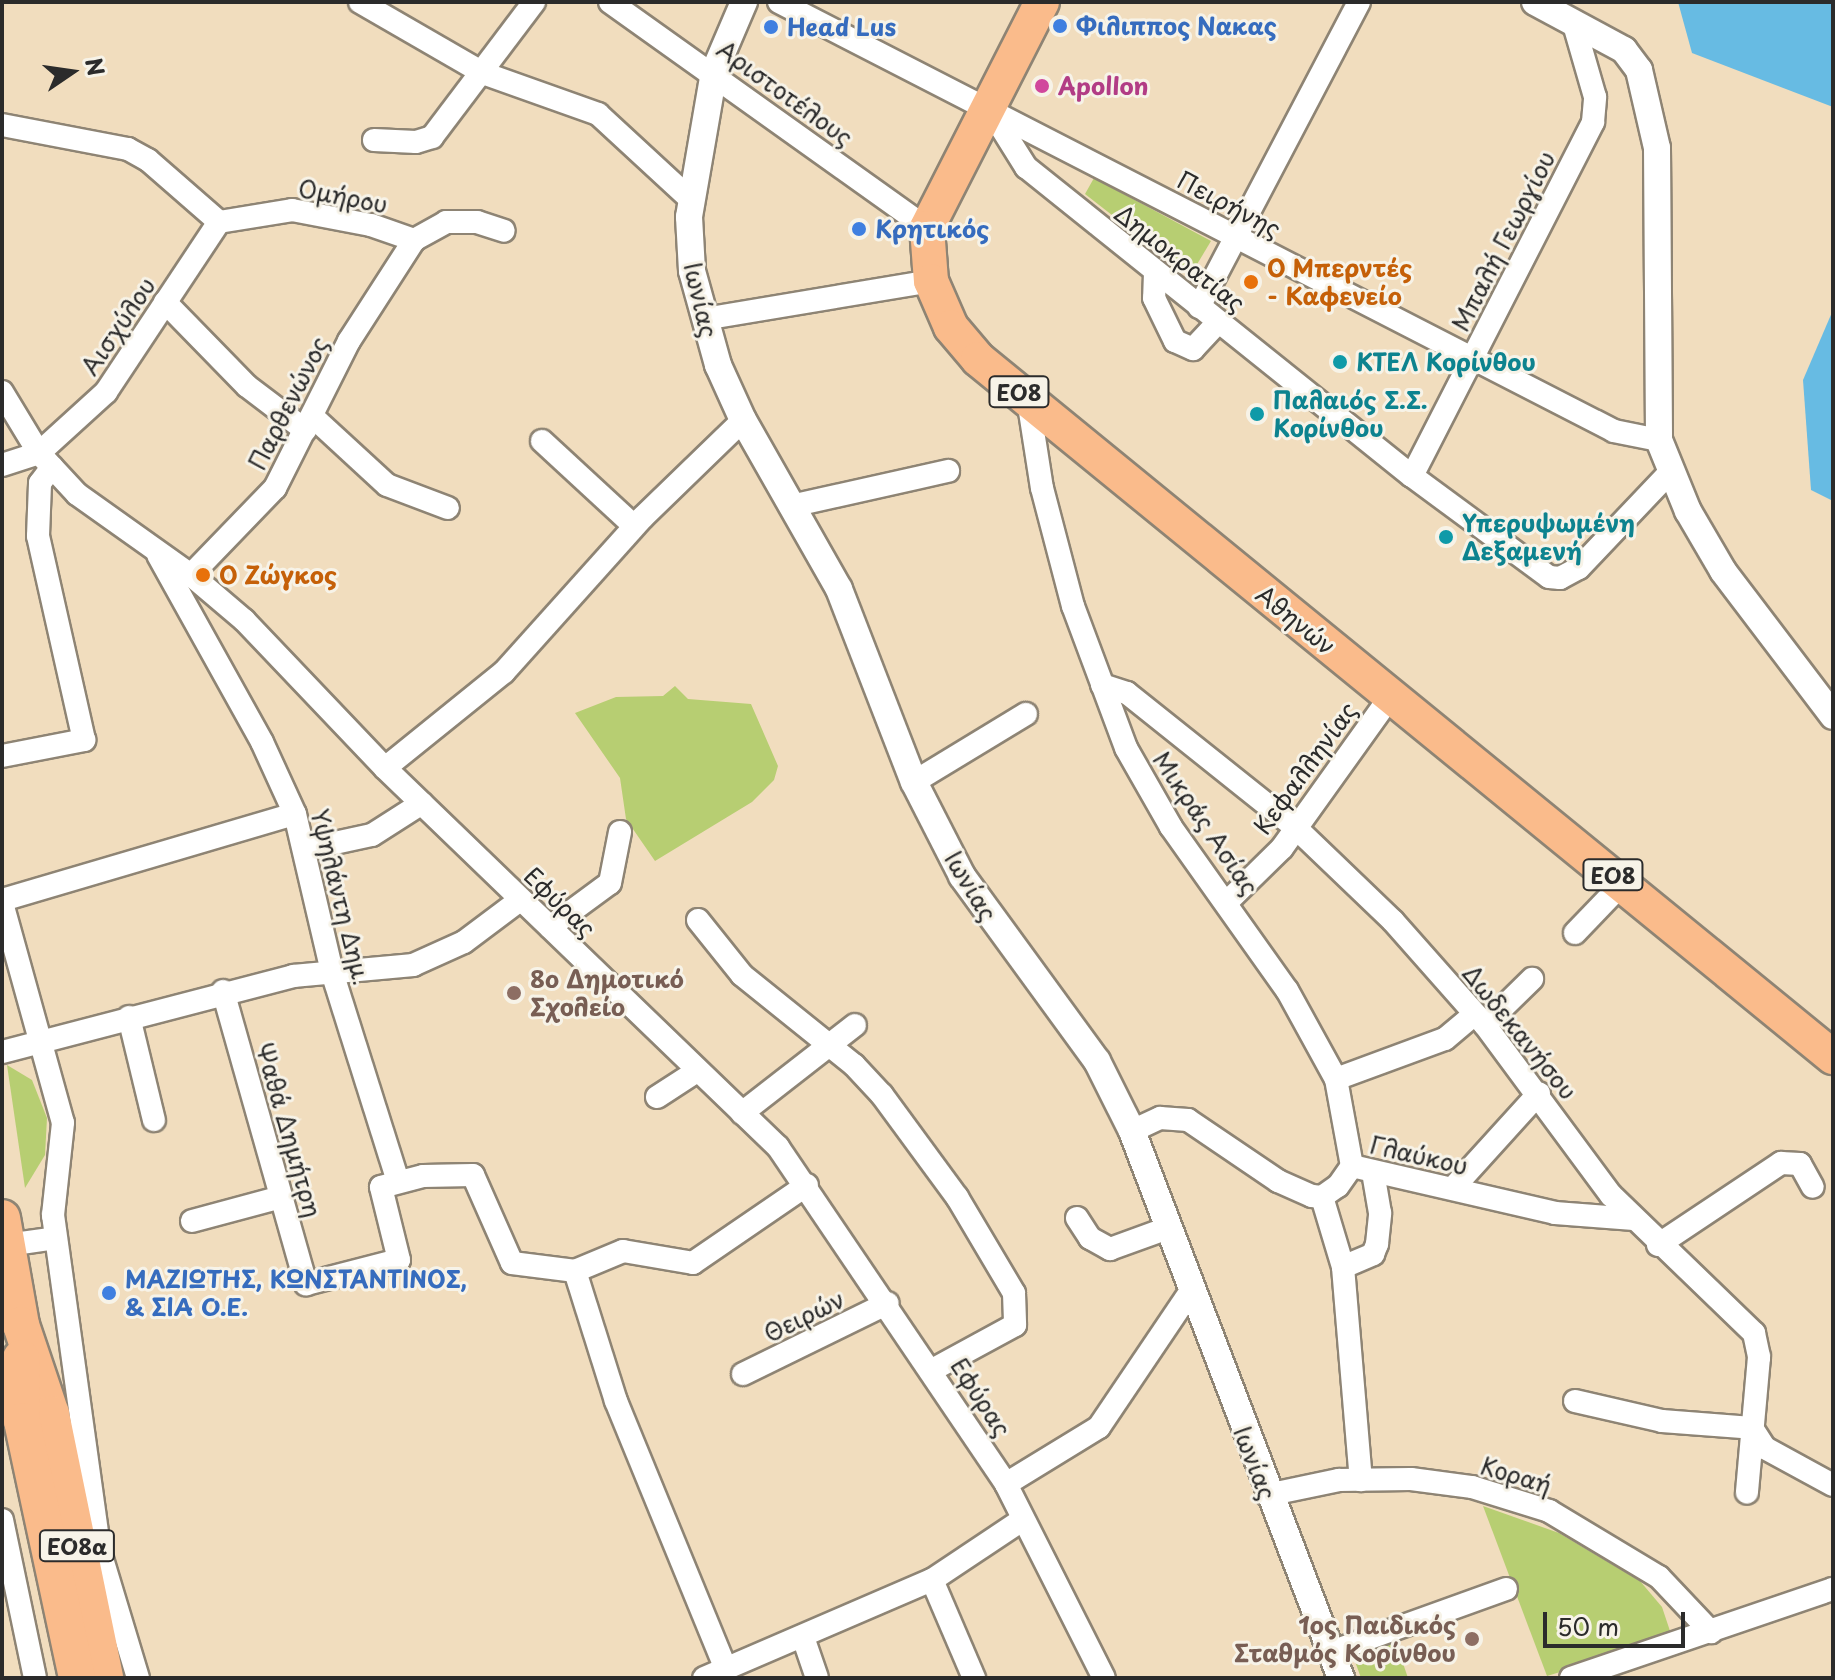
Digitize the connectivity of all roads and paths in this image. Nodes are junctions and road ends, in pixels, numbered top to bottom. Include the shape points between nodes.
1 (360, 2) edge
2 (534, 2) edge
3 (610, 2) edge
4 (744, 2) edge
5 (779, 2) edge
6 (1042, 2) edge
7 (1359, 2) edge
8 (1535, 2) edge
9 (1573, 21) junction
10 (714, 72) junction
11 (483, 73) junction
12 (988, 107) junction
13 (2, 125) edge
14 (374, 140) dead end
15 (690, 199) junction
16 (219, 222) junction
17 (927, 228) junction
18 (504, 231) dead end
19 (1235, 237) junction
20 (414, 240) junction
21 (1155, 273) junction
22 (931, 281) junction
23 (165, 302) junction
24 (1199, 307) junction
25 (704, 319) junction
26 (1218, 322) junction
27 (1472, 358) junction
28 (2, 392) edge
29 (1028, 399) junction
30 (743, 420) junction
31 (308, 423) junction
32 (1659, 440) junction
33 (542, 441) dead end
34 (45, 460) junction
35 (2, 465) edge
36 (948, 471) dead end
37 (1670, 472) junction
38 (1412, 476) junction
39 (791, 506) junction
40 (448, 508) dead end
41 (634, 526) junction
42 (158, 554) junction
43 (191, 575) junction
44 (1102, 685) junction
45 (1390, 697) junction
46 (1026, 714) dead end
47 (1833, 716) edge
48 (2, 756) edge
49 (385, 768) junction
50 (914, 782) junction
51 (422, 803) junction
52 (295, 814) junction
53 (1295, 827) junction
54 (620, 832) dead end
55 (307, 849) junction
56 (1623, 883) junction
57 (520, 900) junction
58 (2, 902) edge
59 (1227, 902) junction
60 (698, 920) dead end
61 (550, 927) junction
62 (1575, 933) dead end
63 (332, 972) junction
64 (1532, 979) dead end
65 (223, 991) junction
66 (129, 1017) junction
67 (1480, 1019) junction
68 (855, 1025) dead end
69 (39, 1041) junction
70 (827, 1047) junction
71 (2, 1052) edge
72 (1833, 1057) edge
73 (697, 1071) junction
74 (1336, 1079) junction
75 (1539, 1093) junction
76 (657, 1097) dead end
77 (742, 1113) junction
78 (154, 1120) dead end
79 (1132, 1131) junction
80 (1362, 1169) junction
81 (398, 1181) junction
82 (807, 1185) junction
83 (1813, 1187) dead end
84 (1453, 1188) junction
85 (281, 1197) junction
86 (1322, 1197) junction
87 (1077, 1218) dead end
88 (1634, 1219) junction
89 (192, 1221) dead end
90 (1168, 1228) junction
91 (4, 1231) edge
92 (56, 1238) junction
93 (1658, 1245) junction
94 (1343, 1267) junction
95 (575, 1271) junction
96 (1190, 1292) junction
97 (888, 1303) junction
98 (21, 1325) junction
99 (932, 1370) junction
100 (743, 1374) dead end
101 (1575, 1401) dead end
102 (12, 1424) edge
103 (1752, 1428) junction
104 (1361, 1480) junction
105 (1833, 1482) edge
106 (1006, 1484) junction
107 (1747, 1492) dead end
108 (1267, 1495) junction
109 (2, 1520) edge
110 (1022, 1520) junction
111 (90, 1554) junction
112 (932, 1580) junction
113 (1506, 1589) dead end
114 (1833, 1589) edge
115 (9, 1596) edge
116 (1711, 1632) junction
117 (803, 1637) junction
118 (1331, 1652) junction
119 (726, 1669) junction
120 (35, 1678) edge
121 (77, 1678) edge
122 (105, 1678) edge
123 (138, 1678) edge
124 (704, 1678) edge
125 (817, 1678) edge
126 (974, 1678) edge
127 (1104, 1678) edge
128 (1341, 1678) edge
129 (1571, 1678) edge

1 - 11 street
2 - 11 street
3 - 10 street, Αριστοτέλους
4 - 10 street, Ιωνίας
5 - 12 street, Πειρήνης
6 - 12 main road
7 - 19 street
8 - 9 street
9 - 27 street, Μπαλή Γεωργίου via 1595,97 1593,122
9 - 32 street via 1624,50 1639,70 1649,105 1657,148
10 - 15 street, Ιωνίας
10 - 17 street, Αριστοτέλους
11 - 14 street via 432,137 416,142
11 - 15 street via 598,114
12 - 17 main road
12 - 19 street, Πειρήνης
12 - 21 street, Δημοκρατίας via 1026,167
13 - 16 street via 128,149
15 - 25 street, Ιωνίας via 690,252
16 - 20 street, Ομήρου via 292,210 371,225
16 - 23 street, Αισχύλου
17 - 22 main road, Αθηνών / ΕΟ8
18 - 20 street via 477,222 446,222
19 - 24 street
19 - 27 street, Πειρήνης
20 - 31 street, Παρθενώνος via 349,341
21 - 24 street, Δημοκρατίας
21 - 26 street via 1154,298 1175,341 1193,349
22 - 25 street
22 - 29 main road, Αθηνών / ΕΟ8 via 951,327 978,359
23 - 31 street via 247,386
23 - 34 street, Αισχύλου via 106,392
24 - 26 street, Δημοκρατίας
25 - 30 street, Ιωνίας
26 - 38 street, Δημοκρατίας
27 - 32 street, Πειρήνης via 1614,431
27 - 38 street, Μπαλή Γεωργίου
28 - 34 street, Εφύρας
29 - 44 street, Μικράς Ασίας via 1046,503 1073,606
29 - 45 main road, Αθηνών / ΕΟ8
30 - 39 street, Ιωνίας
30 - 41 street
31 - 40 street via 387,485
31 - 43 street, Παρθενώνος via 275,488
32 - 37 street
33 - 41 street
34 - 35 street, Αισχύλου
34 - 42 street, Εφύρας via 77,494
34 - 48 street via 38,536 84,740
36 - 39 street
37 - 38 street, Δημοκρατίας via 1579,568 1560,578 1549,577
37 - 47 street via 1723,571
39 - 50 street, Ιωνίας via 839,589
41 - 49 street via 504,672
42 - 43 street, Εφύρας
42 - 52 street, Υψηλάντη Δημ. via 262,742
43 - 49 street, Εφύρας via 244,620
44 - 53 street, Δωδεκανήσου via 1127,693
44 - 59 street, Μικράς Ασίας via 1126,748 1171,827
45 - 53 street, Κεφαλληνίας
45 - 56 main road, Αθηνών / ΕΟ8
46 - 50 street
49 - 51 street, Εφύρας
50 - 79 street, Ιωνίας via 962,876 1097,1061
51 - 55 street via 372,835
51 - 57 street, Εφύρας
52 - 55 street, Υψηλάντη Δημ.
52 - 58 street
53 - 59 street, Κεφαλληνίας
53 - 67 street, Δωδεκανήσου via 1393,921
54 - 61 street via 610,883
55 - 63 street, Υψηλάντη Δημ.
56 - 62 street
56 - 72 main road, Αθηνών / ΕΟ8
57 - 61 street, Εφύρας
57 - 63 street via 442,954 413,965
58 - 69 street
59 - 74 street, Μικράς Ασίας via 1287,990
60 - 70 street via 742,975
61 - 73 street, Εφύρας
63 - 65 street
63 - 81 street, Υψηλάντη Δημ.
64 - 67 street
65 - 66 street
65 - 85 street, Ψαθά Δημήτρη
66 - 69 street
66 - 78 street
67 - 74 street via 1445,1039
67 - 75 street, Δωδεκανήσου
68 - 70 street
69 - 71 street
69 - 92 street via 63,1123 64,1146 53,1185
70 - 77 street
70 - 99 street via 854,1065 906,1125 1014,1293 1015,1325
73 - 76 street
73 - 77 street, Εφύρας
74 - 80 street, Μικράς Ασίας
75 - 84 street
75 - 88 street, Δωδεκανήσου
77 - 82 street, Εφύρας
79 - 86 street via 1160,1118 1188,1120 1278,1181
79 - 90 street, Ιωνίας
80 - 84 street, Γλαύκου
80 - 86 street, Γλαύκου
80 - 94 street, Μικράς Ασίας via 1380,1213 1377,1244 1373,1254
81 - 85 street, Ψαθά Δημήτρη via 381,1187 399,1260 306,1284
81 - 95 street via 473,1175 512,1263
82 - 95 street via 693,1263 623,1251
82 - 97 street, Εφύρας
83 - 93 street via 1800,1164 1781,1163
84 - 88 street, Γλαύκου via 1555,1213
85 - 89 street
86 - 94 street
87 - 90 street via 1090,1238 1110,1249
88 - 93 street, Δωδεκανήσου
90 - 96 street, Ιωνίας
91 - 92 street
91 - 98 highway, ΕΟ8α
92 - 111 street
93 - 103 street, Δωδεκανήσου via 1759,1343
94 - 104 street
95 - 119 street via 616,1401
96 - 106 street via 1099,1427
96 - 108 street, Ιωνίας
97 - 99 street, Εφύρας
97 - 100 street, Θειρών
98 - 102 highway, ΕΟ8α
98 - 111 highway, ΕΟ8α
99 - 106 street, Εφύρας
101 - 103 street via 1662,1421
102 - 121 highway, ΕΟ8α
103 - 105 street via 1765,1448
103 - 107 street, Δωδεκανήσου
104 - 108 street, Κοραή
104 - 116 street, Κοραή via 1453,1484 1549,1511 1659,1577
106 - 110 street, Εφύρας
108 - 118 street, Ιωνίας
109 - 115 street
110 - 112 street
110 - 127 street, Εφύρας
111 - 122 highway, ΕΟ8α
111 - 123 street
112 - 117 street
112 - 126 street
113 - 118 street
114 - 116 street
115 - 120 street
116 - 129 street
117 - 119 street
117 - 125 street
118 - 128 street, Ιωνίας
119 - 124 street

